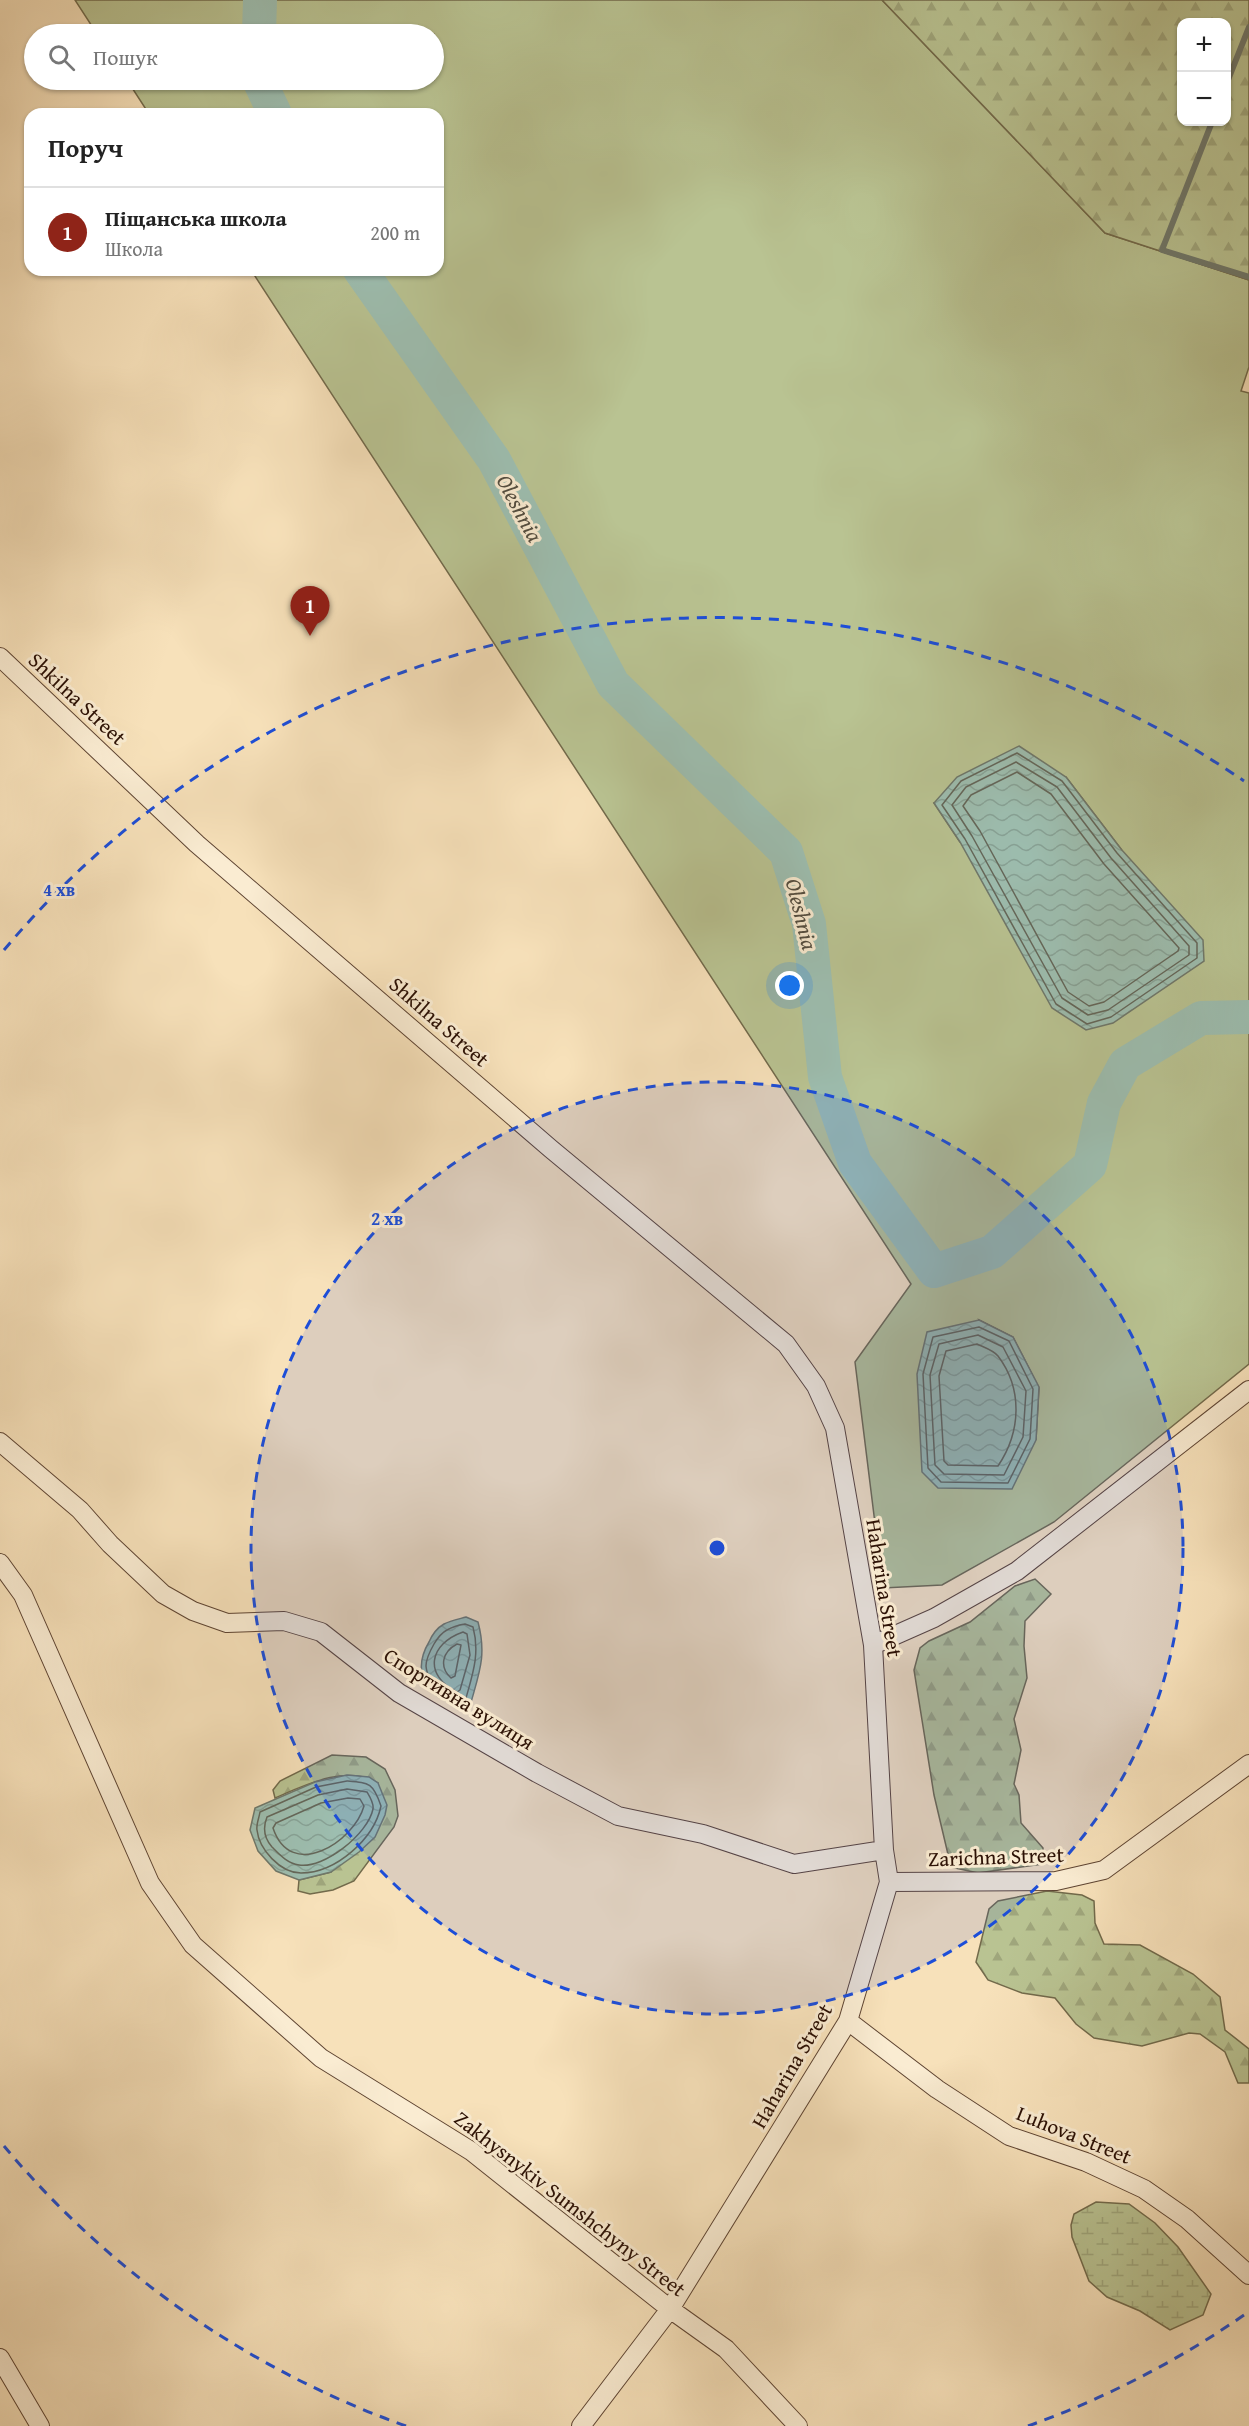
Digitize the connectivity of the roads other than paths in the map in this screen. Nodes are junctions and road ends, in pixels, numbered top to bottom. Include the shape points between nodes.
1 (0, 657) edge
2 (1249, 1390) edge
3 (835, 1428) joint
4 (0, 1442) edge
5 (0, 1563) edge
6 (873, 1645) junction
7 (1249, 1764) edge
8 (884, 1850) junction
9 (889, 1882) junction
10 (848, 2021) junction
11 (1249, 2275) edge
12 (670, 2309) junction
13 (0, 2358) edge
14 (40, 2426) edge
15 (581, 2426) edge
16 (798, 2426) edge

1 - 3 street, Shkilna Street via 197,844 551,1149 786,1344 816,1386
2 - 6 street via 1017,1571 934,1618
3 - 6 street, Haharina Street
4 - 8 street, Спортивна вулиця via 80,1510 163,1594 193,1611 227,1623 284,1621 321,1632 399,1693 618,1816 704,1834 794,1864
5 - 12 street, Zakhysnykiv Sumshchyny Street via 23,1595 150,1882 193,1945 321,2058 471,2151
6 - 8 street, Haharina Street
7 - 9 street, Zarichna Street via 1104,1870 1056,1881
8 - 9 street, Haharina Street
9 - 10 street, Haharina Street
10 - 11 street, Luhova Street via 937,2090 1009,2136 1086,2162 1144,2189 1187,2219
10 - 12 street, Haharina Street
12 - 15 street, Haharina Street
12 - 16 street, Zakhysnykiv Sumshchyny Street via 726,2349
13 - 14 street

